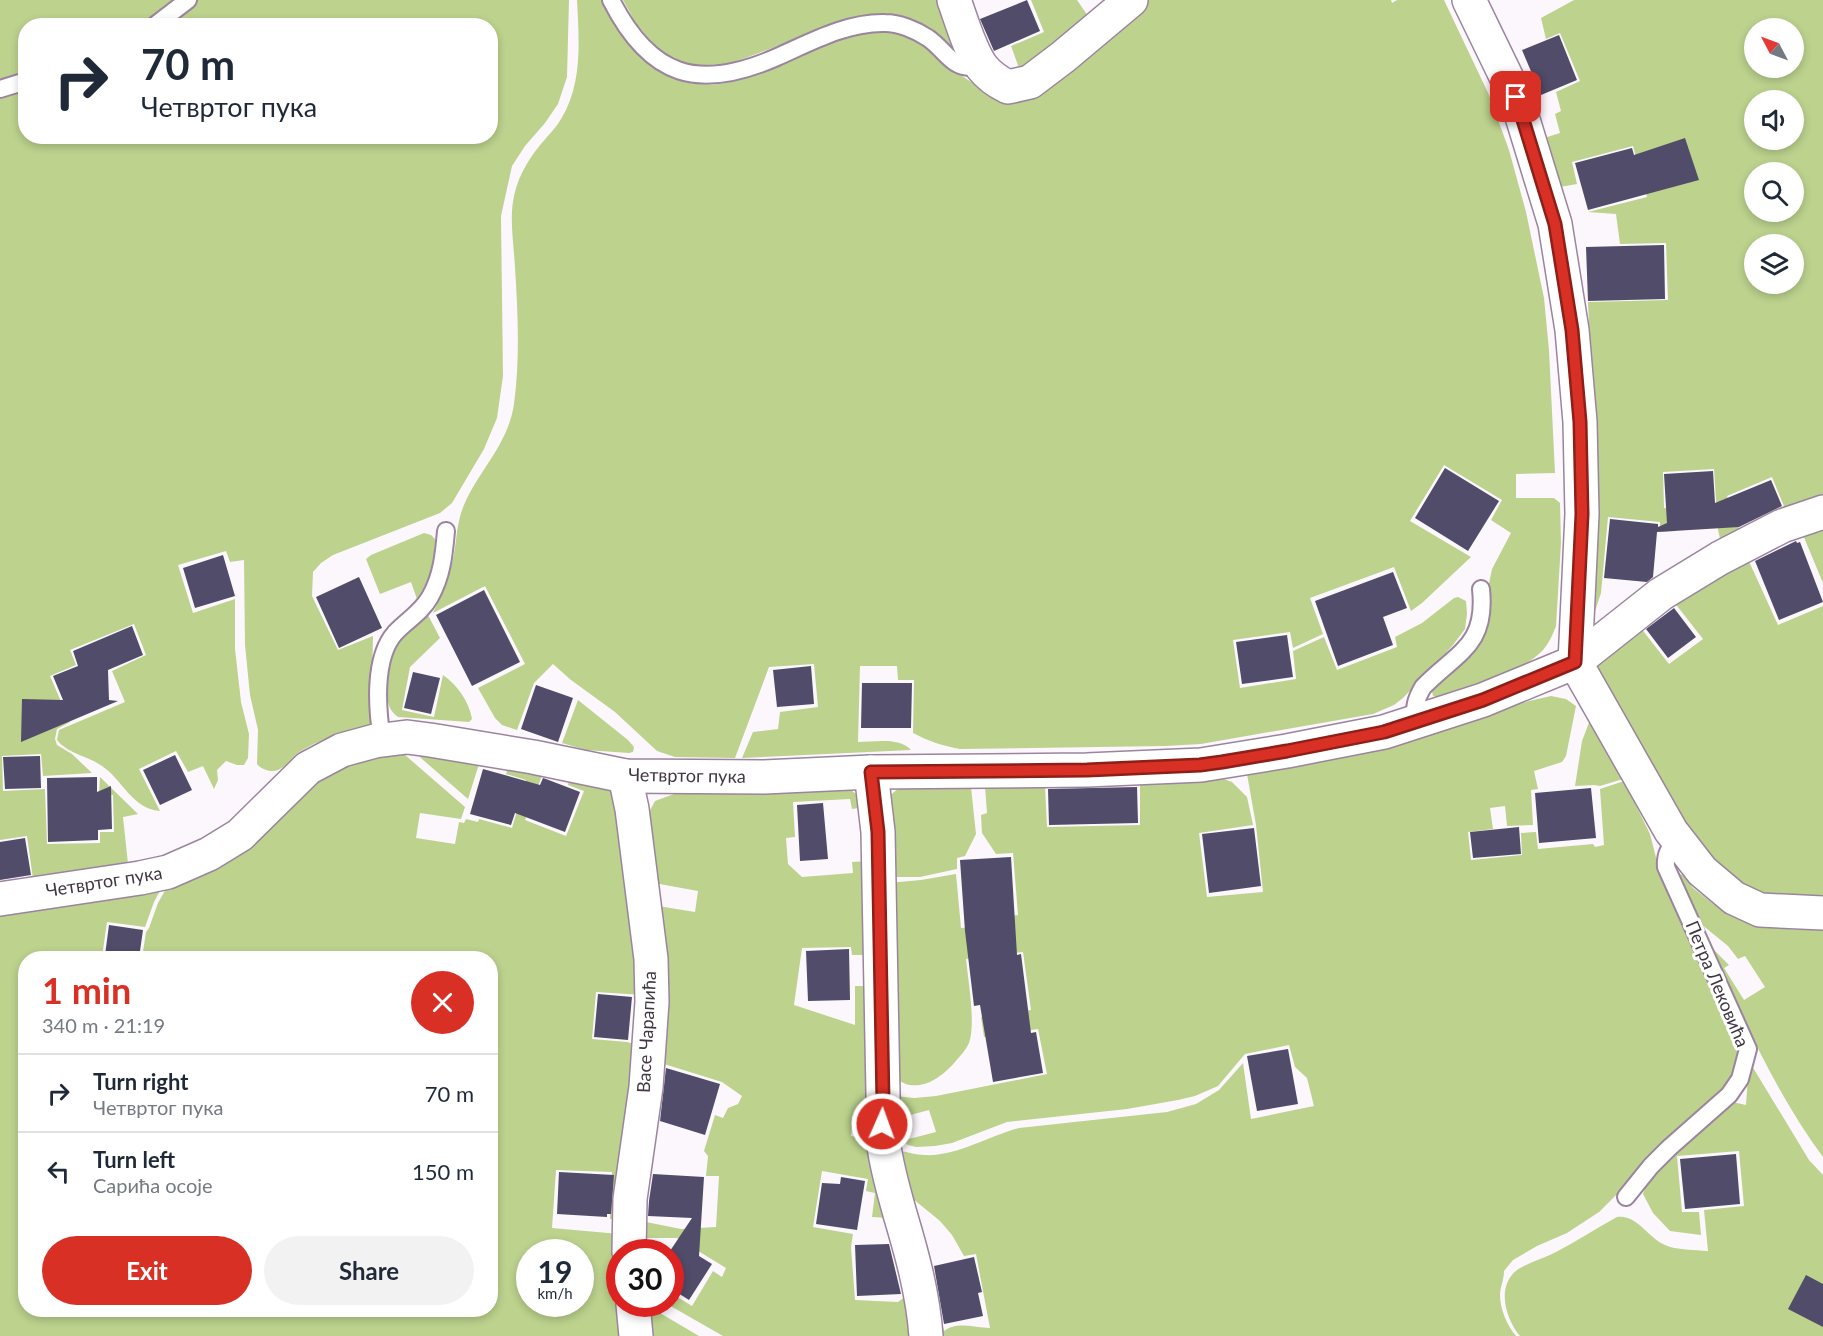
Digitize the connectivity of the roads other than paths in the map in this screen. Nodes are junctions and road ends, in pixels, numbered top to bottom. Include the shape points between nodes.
1 (188, 0) edge
2 (611, 0) edge
3 (954, 0) edge
4 (1131, 0) edge
5 (1468, 0) edge
6 (164, 18) edge
7 (981, 66) junction
8 (18, 83) edge
9 (0, 89) edge
10 (1823, 512) edge
11 (446, 531) dead end
12 (1481, 589) dead end
13 (1575, 662) junction
14 (1417, 721) junction
15 (382, 740) junction
16 (871, 772) junction
17 (625, 776) junction
18 (1677, 840) junction
19 (0, 899) edge
20 (1823, 913) edge
21 (1626, 1197) dead end
22 (629, 1239) edge
23 (634, 1317) edge
24 (636, 1336) edge
25 (926, 1336) edge

1 - 6 lane
2 - 7 lane via 649,54 686,74 714,74 753,66 826,34 885,23 928,38 955,63
3 - 7 street
4 - 7 street via 1030,82 1008,87
5 - 13 street via 1516,97 1555,224 1572,330 1580,422 1582,514
8 - 9 lane
10 - 13 street, Четвртог пука via 1782,526 1720,558 1661,594
11 - 15 lane via 439,580 422,610 395,633 381,662
12 - 14 lane via 1477,633 1471,644 1423,687 1415,707
13 - 14 street, Четвртог пука via 1483,700
13 - 18 street
14 - 16 street, Четвртог пука via 1373,734 1200,765
15 - 17 street, Четвртог пука via 430,740
15 - 19 street, Четвртог пука via 342,750 308,768 240,835 168,872
16 - 17 street, Четвртог пука via 764,777
16 - 25 street via 878,832 884,1146 914,1262
17 - 22 street, Васе Чарапића via 651,959 652,1002 646,1087 630,1199
18 - 20 street via 1702,871 1734,898 1760,909
18 - 21 lane, Петра Лековића via 1667,852 1666,867 1748,1049 1740,1079 1729,1095 1669,1148
23 - 24 street

